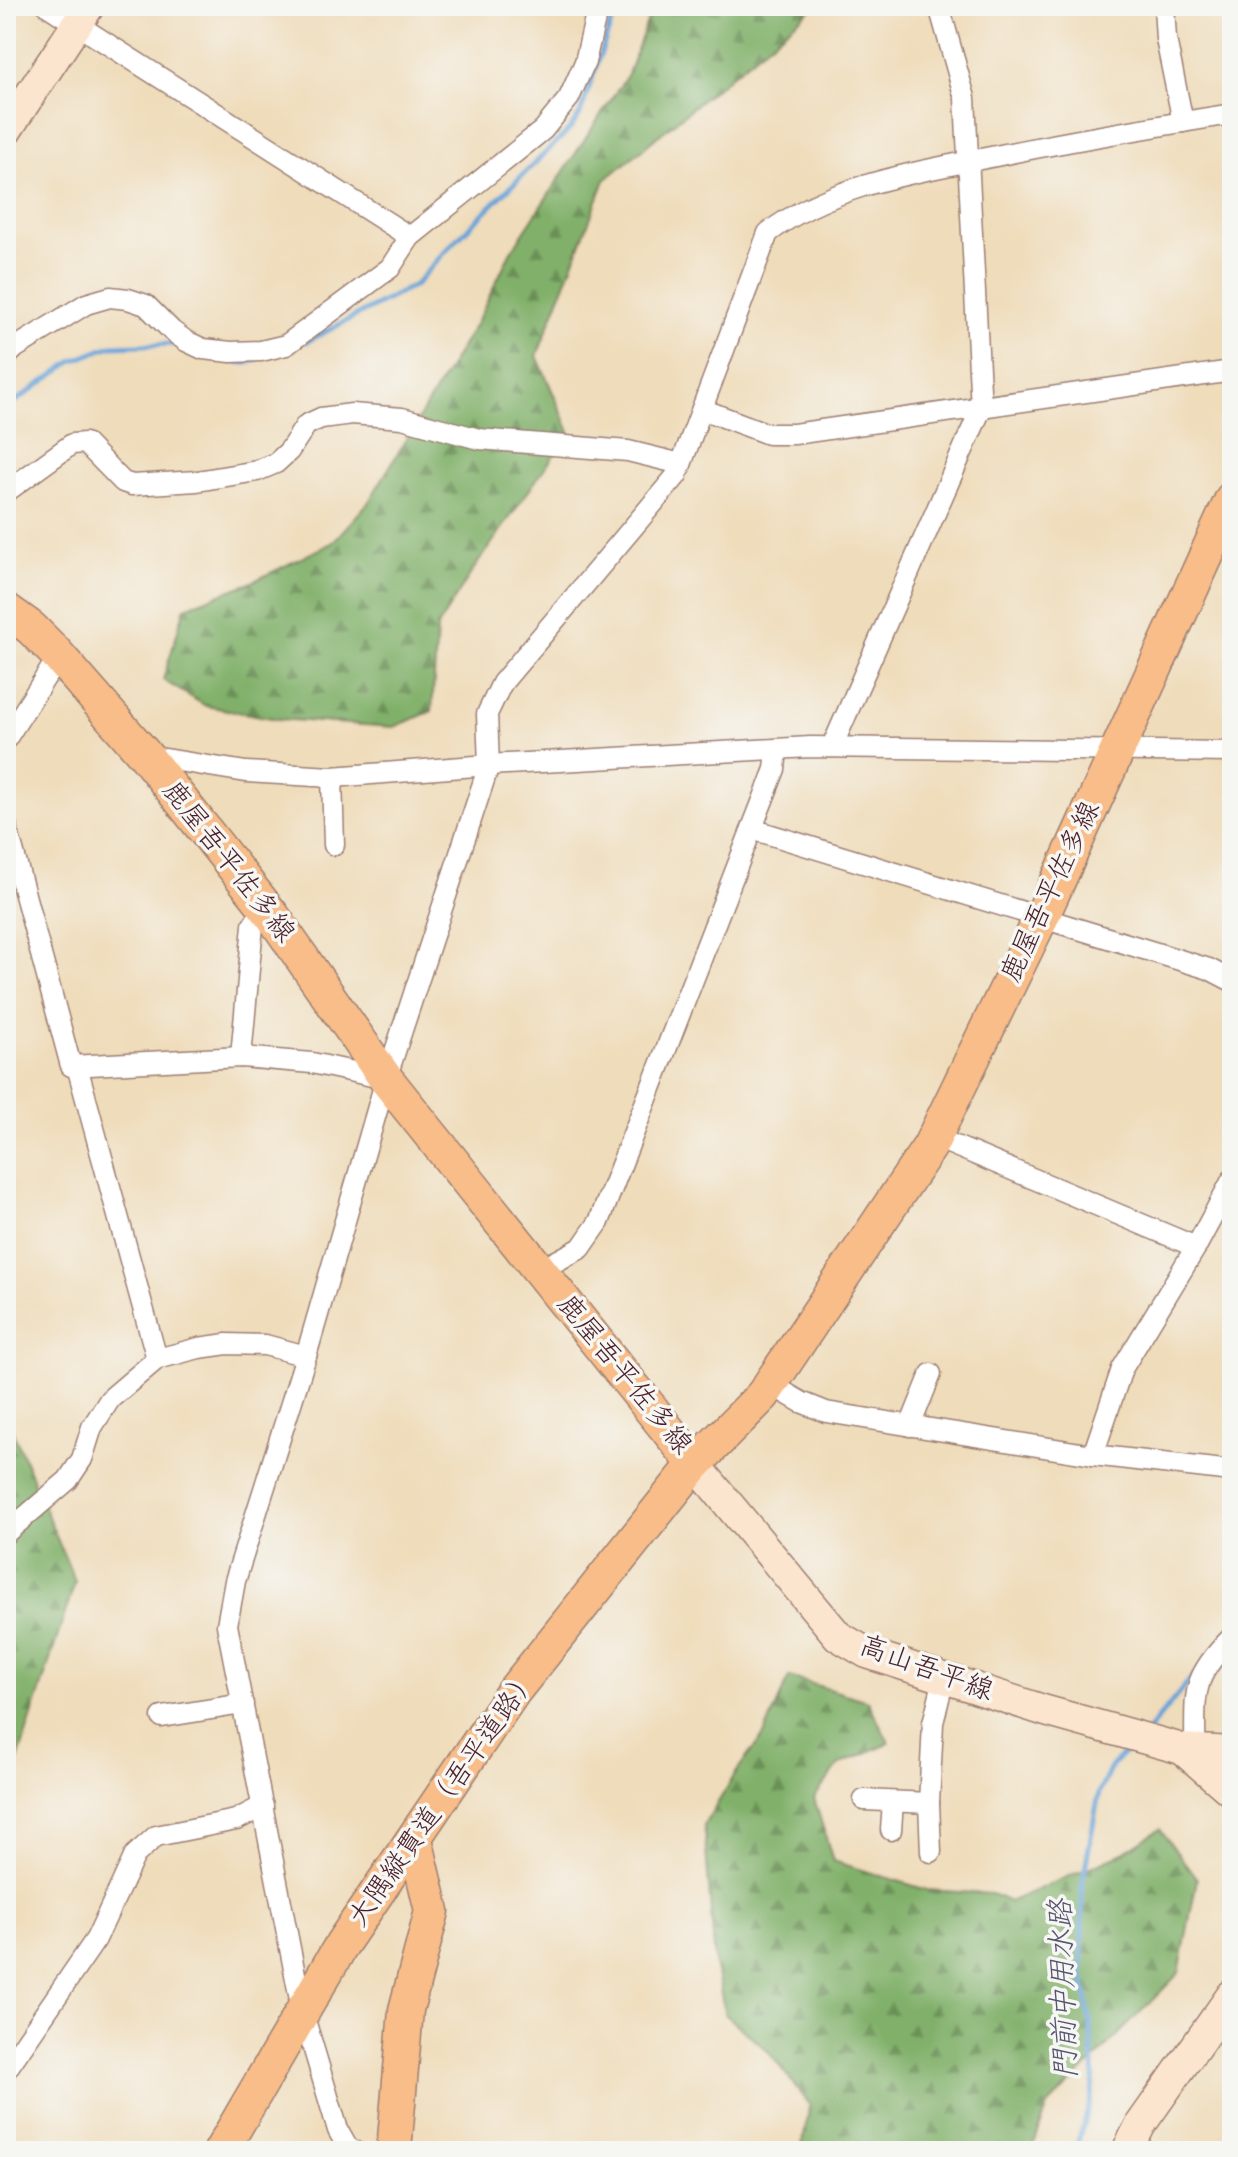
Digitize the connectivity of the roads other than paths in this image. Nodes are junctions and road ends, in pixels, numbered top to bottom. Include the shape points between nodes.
1 (48, 6) edge
2 (598, 6) edge
3 (939, 6) edge
4 (1164, 6) edge
5 (83, 15) edge
6 (1232, 114) edge
7 (1183, 122) junction
8 (6, 131) edge
9 (968, 161) junction
10 (410, 237) junction
11 (6, 357) edge
12 (1232, 371) edge
13 (702, 409) junction
14 (981, 409) junction
15 (681, 464) junction
16 (6, 492) edge
17 (1232, 499) edge
18 (6, 610) edge
19 (59, 656) junction
20 (6, 739) edge
21 (832, 747) junction
22 (777, 749) junction
23 (1116, 750) junction
24 (1232, 752) edge
25 (145, 755) junction
26 (489, 765) junction
27 (332, 777) junction
28 (6, 824) edge
29 (752, 829) junction
30 (334, 845) dead end
31 (265, 907) junction
32 (1042, 916) junction
33 (1232, 981) edge
34 (241, 1057) junction
35 (77, 1066) junction
36 (386, 1079) junction
37 (934, 1137) junction
38 (1232, 1180) edge
39 (1196, 1247) junction
40 (540, 1270) junction
41 (306, 1356) junction
42 (157, 1359) junction
43 (931, 1374) dead end
44 (770, 1384) junction
45 (910, 1426) junction
46 (1093, 1455) junction
47 (695, 1464) junction
48 (1232, 1471) edge
49 (6, 1533) edge
50 (1232, 1637) edge
51 (944, 1678) junction
52 (243, 1704) junction
53 (162, 1717) dead end
54 (1189, 1749) junction
55 (1232, 1752) edge
56 (1232, 1792) edge
57 (864, 1800) dead end
58 (893, 1802) junction
59 (929, 1803) junction
60 (263, 1806) junction
61 (891, 1830) dead end
62 (415, 1839) junction
63 (931, 1852) dead end
64 (1232, 1995) edge
65 (302, 2010) junction
66 (6, 2070) edge
67 (221, 2151) edge
68 (354, 2151) edge
69 (394, 2151) edge
70 (1127, 2151) edge

1 - 5 street
2 - 10 street via 585,62 569,98 543,130
3 - 9 street via 965,98
4 - 7 street
5 - 8 main road
5 - 10 street
6 - 7 street
7 - 9 street
9 - 13 street via 826,199 768,233
9 - 14 street
10 - 11 street via 390,268 286,345 261,351 203,349 179,336 146,305 110,297 86,304
12 - 14 street
13 - 14 street via 768,434
13 - 15 street
14 - 21 street
15 - 16 street via 628,451 479,439 402,418 352,414 306,425 289,451 257,471 132,485 85,443 72,444
15 - 26 street via 502,683 487,714
17 - 23 main road, 鹿屋吾平佐多線
18 - 19 main road, 鹿屋吾平佐多線
19 - 20 street
19 - 25 main road, 鹿屋吾平佐多線
21 - 22 street
21 - 23 street
22 - 26 street
22 - 29 street via 775,769
23 - 24 street
23 - 32 main road, 鹿屋吾平佐多線
25 - 27 street via 246,772
25 - 31 main road, 鹿屋吾平佐多線
26 - 27 street
26 - 36 street
27 - 30 street
28 - 35 street via 71,1066
29 - 32 street
29 - 40 street via 599,1222 581,1248
31 - 34 street via 253,925
31 - 36 main road, 鹿屋吾平佐多線
32 - 33 street
32 - 37 main road, 鹿屋吾平佐多線
34 - 35 street
34 - 36 street via 312,1063
35 - 42 street
36 - 40 main road, 鹿屋吾平佐多線
36 - 41 street
37 - 39 street
37 - 44 main road, 鹿屋吾平佐多線
38 - 39 street
39 - 46 street via 1122,1369
40 - 47 main road, 鹿屋吾平佐多線
41 - 42 street via 265,1345 227,1344
41 - 52 street via 235,1581 227,1625
42 - 49 street via 110,1399 68,1480
43 - 45 street
44 - 45 street via 826,1412
44 - 47 main road, 鹿屋吾平佐多線
45 - 46 street
46 - 48 street
47 - 51 main road, 高山吾平線 via 838,1636 867,1653
47 - 62 main road, 大隅縦貫道（吾平道路） via 513,1692
50 - 54 street via 1207,1664 1196,1686
51 - 54 main road, 高山吾平線
51 - 59 street via 933,1723
52 - 53 street
52 - 60 street
54 - 55 main road, 高山吾平線
54 - 56 main road
57 - 58 street
58 - 59 street
58 - 61 street
59 - 63 street
60 - 65 street
60 - 66 street via 236,1820 156,1836 135,1855 96,1939
62 - 65 main road, 大隅縦貫道（吾平道路）
62 - 69 main road via 432,1911 406,2010
64 - 70 main road
65 - 67 main road, 大隅縦貫道（吾平道路）
65 - 68 street via 338,2130

